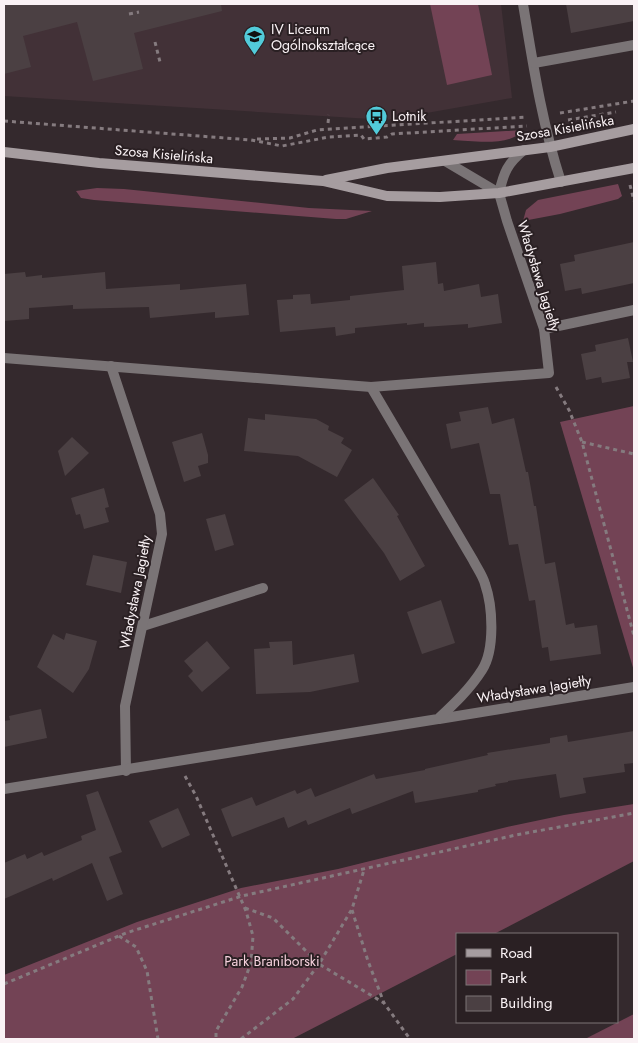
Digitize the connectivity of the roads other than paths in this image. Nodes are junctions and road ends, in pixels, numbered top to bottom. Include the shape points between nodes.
1 (523, 4) edge
2 (634, 45) edge
3 (534, 63) junction
4 (634, 130) edge
5 (550, 147) junction
6 (524, 150) junction
7 (4, 152) edge
8 (445, 161) junction
9 (634, 168) edge
10 (323, 181) junction
11 (561, 182) junction
12 (499, 192) junction
13 (634, 310) edge
14 (544, 329) junction
15 (4, 358) edge
16 (111, 366) junction
17 (371, 387) junction
18 (263, 588) dead end
19 (143, 626) junction
20 (634, 687) edge
21 (438, 719) junction
22 (126, 770) junction
23 (4, 789) edge

1 - 3 street
2 - 3 street
3 - 5 street
4 - 5 street, Szosa Kisielińska
5 - 6 street, Szosa Kisielińska
5 - 11 street
6 - 8 street, Szosa Kisielińska
6 - 12 street via 512,160
7 - 10 street, Szosa Kisielińska
8 - 10 street, Szosa Kisielińska
8 - 12 street
9 - 11 street, Szosa Kisielińska
10 - 12 street, Szosa Kisielińska via 387,196 440,197
11 - 12 street, Szosa Kisielińska
12 - 14 street, Władysława Jagiełły
13 - 14 street
14 - 17 street, Władysława Jagiełły via 549,373
15 - 16 street
16 - 17 street
16 - 19 street, Władysława Jagiełły via 160,514 162,534
17 - 21 street, Władysława Jagiełły via 473,560 485,584 491,611 491,640 483,669 464,695
18 - 19 street
19 - 22 street, Władysława Jagiełły via 125,706
20 - 21 street, Władysława Jagiełły
21 - 22 street, Władysława Jagiełły
22 - 23 street, Władysława Jagiełły

